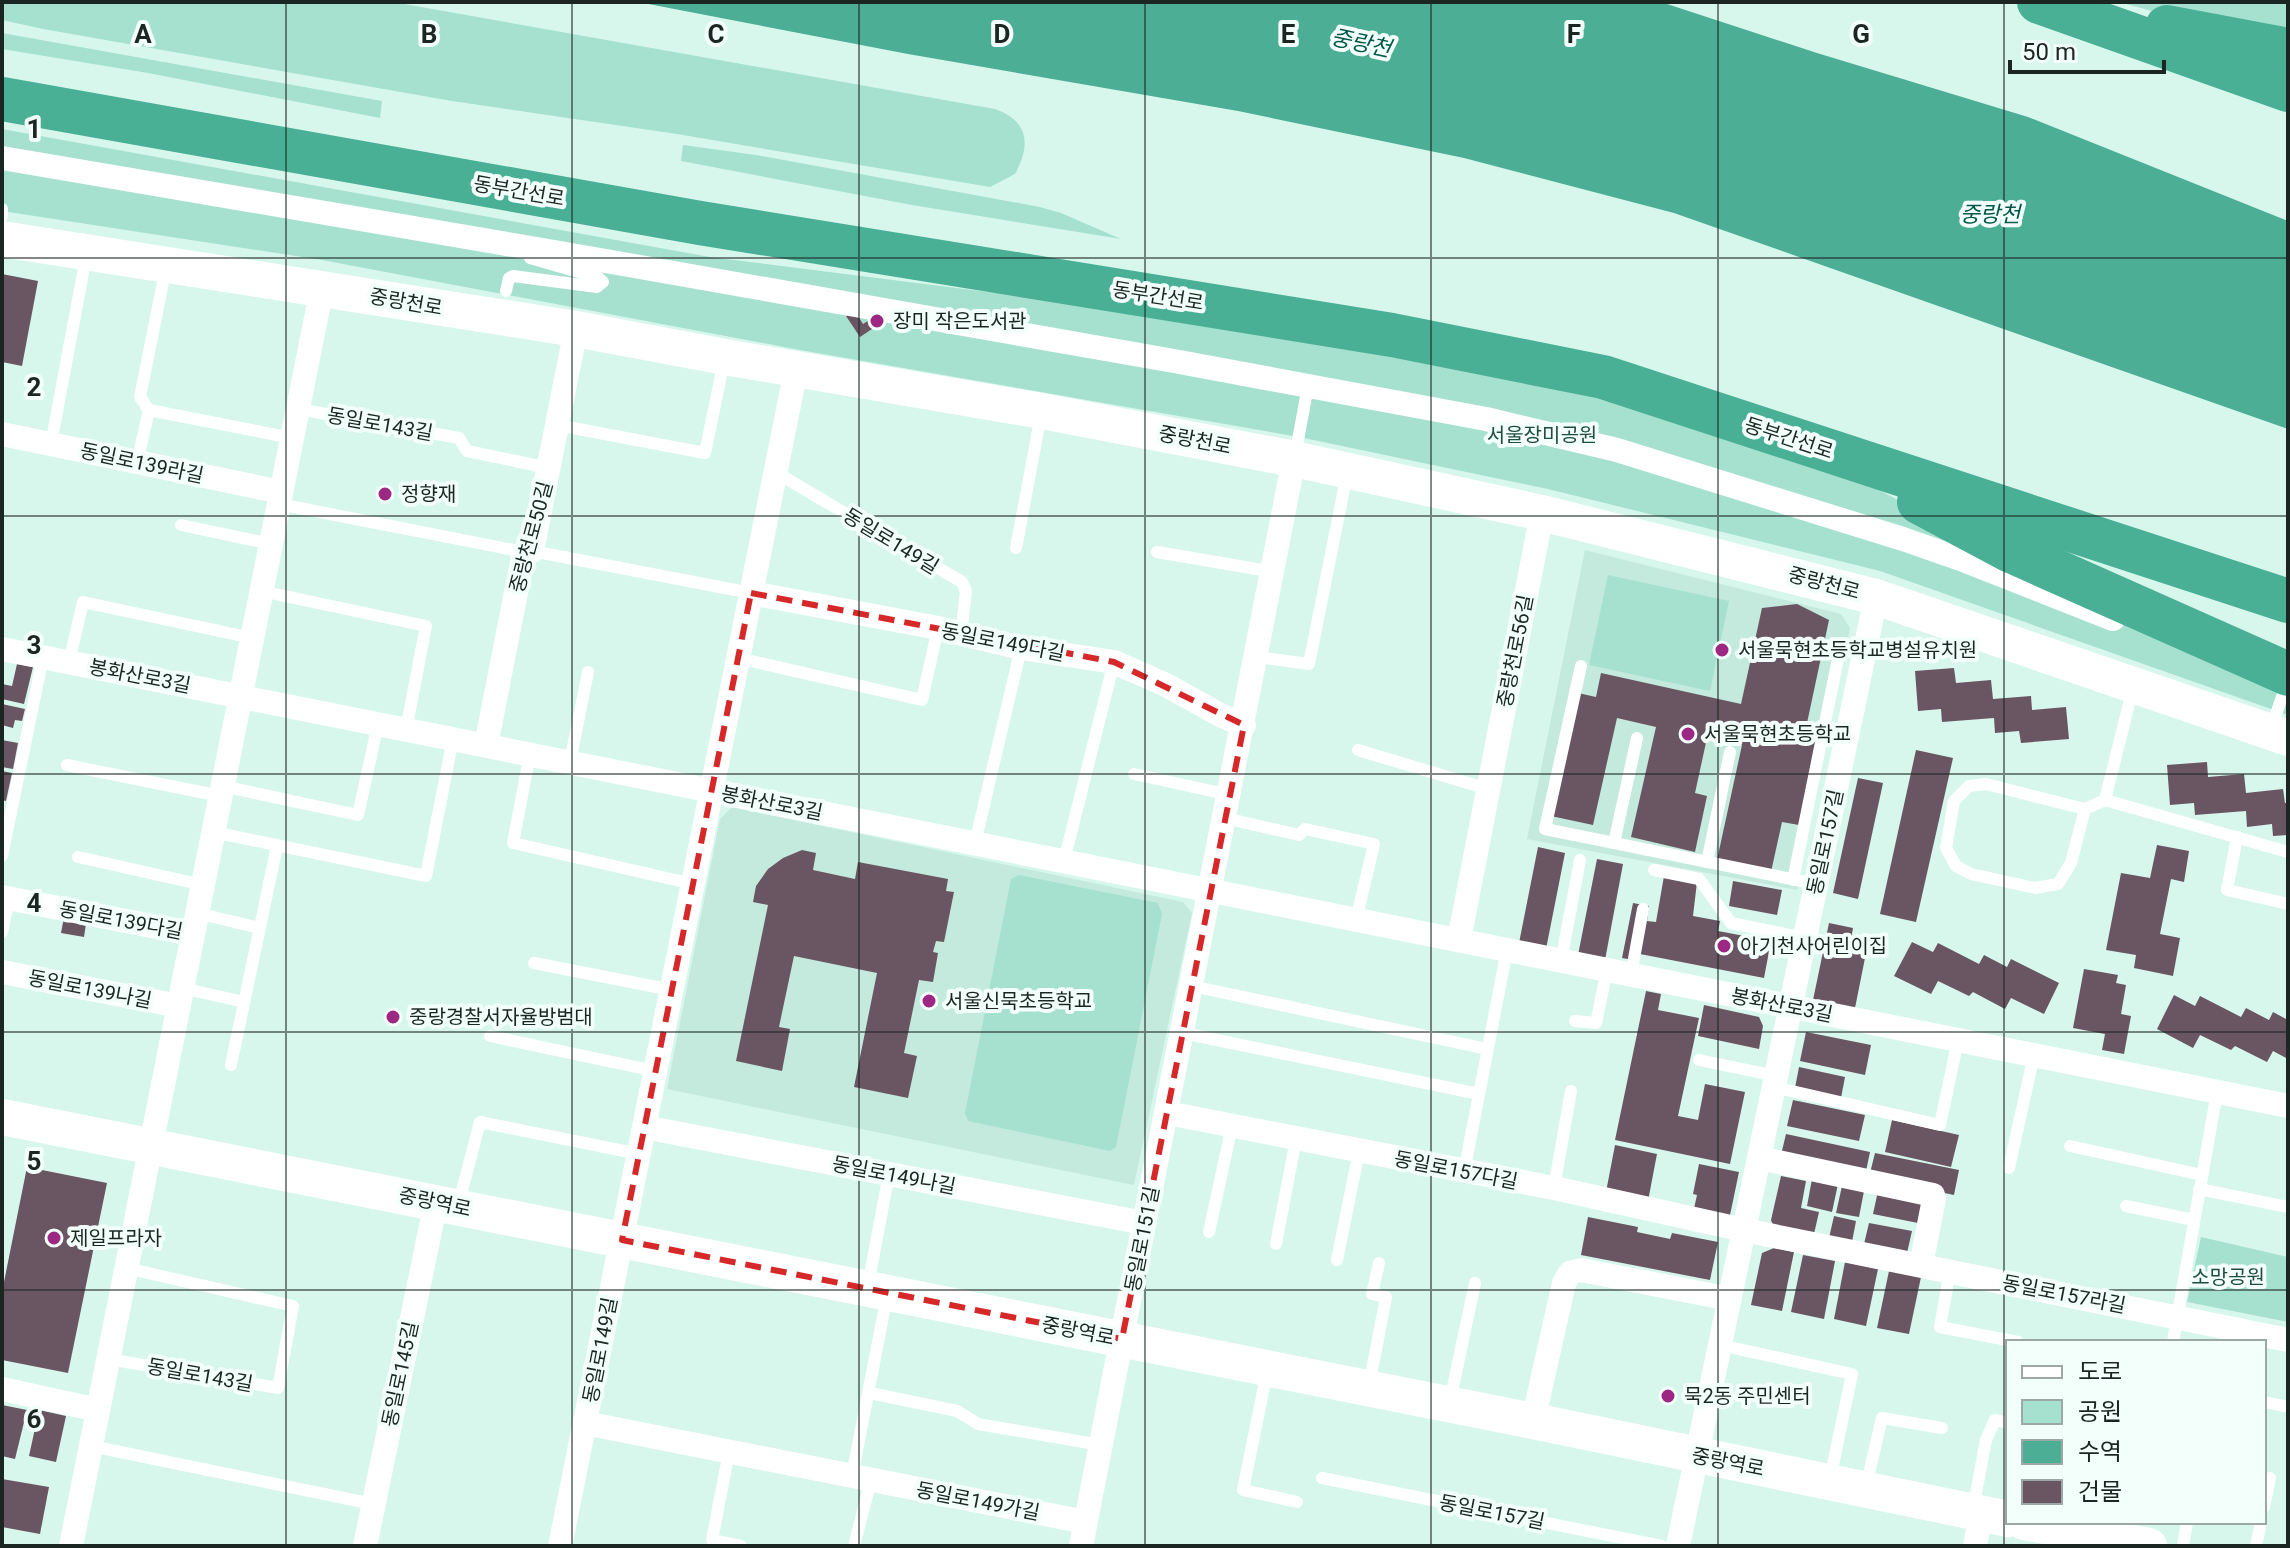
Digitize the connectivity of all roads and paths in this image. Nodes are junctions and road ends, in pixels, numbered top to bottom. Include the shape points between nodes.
1 (2051, 6) edge
2 (2288, 50) edge
3 (2288, 90) edge
4 (2, 99) edge
5 (2, 158) edge
6 (2, 209) edge
7 (2, 216) edge
8 (2, 239) edge
9 (512, 245) junction
10 (87, 253) junction
11 (167, 264) junction
12 (322, 288) junction
13 (506, 291) dead end
14 (576, 329) junction
15 (725, 357) junction
16 (796, 370) junction
17 (1308, 386) junction
18 (298, 409) junction
19 (149, 410) junction
20 (1042, 411) junction
21 (557, 425) junction
22 (2, 434) edge
23 (292, 438) junction
24 (51, 444) junction
25 (1818, 448) junction
26 (1294, 459) junction
27 (137, 463) junction
28 (549, 468) junction
29 (1347, 471) junction
30 (775, 472) junction
31 (280, 498) junction
32 (1542, 513) junction
33 (181, 525) dead end
34 (271, 544) junction
35 (1016, 548) dead end
36 (528, 551) junction
37 (1157, 552) dead end
38 (1274, 572) junction
39 (261, 591) junction
40 (751, 593) junction
41 (1876, 597) junction
42 (2288, 601) edge
43 (950, 631) junction
44 (252, 638) junction
45 (1021, 648) junction
46 (2, 649) edge
47 (43, 657) junction
48 (1257, 657) junction
49 (738, 658) junction
50 (1838, 659) dead end
51 (69, 662) junction
52 (1114, 662) junction
53 (1581, 666) dead end
54 (588, 672) dead end
55 (2134, 685) junction
56 (2286, 688) edge
57 (240, 696) junction
58 (378, 724) junction
59 (1244, 725) junction
60 (406, 730) junction
61 (2279, 735) edge
62 (1637, 738) dead end
63 (453, 739) junction
64 (486, 745) junction
65 (1358, 750) dead end
66 (1730, 752) dead end
67 (530, 754) junction
68 (570, 762) junction
69 (67, 765) dead end
70 (1134, 774) dead end
71 (1488, 789) junction
72 (221, 791) junction
73 (712, 791) junction
74 (2105, 800) junction
75 (1228, 807) junction
76 (2085, 809) junction
77 (7, 810) edge
78 (213, 832) junction
79 (2237, 837) junction
80 (975, 843) junction
81 (1614, 843) junction
82 (277, 846) junction
83 (2288, 852) edge
84 (2, 856) edge
85 (78, 857) dead end
86 (1580, 860) dead end
87 (1064, 861) junction
88 (1707, 862) junction
89 (1654, 870) dead end
90 (1805, 882) junction
91 (693, 884) junction
92 (203, 885) junction
93 (1211, 891) junction
94 (6, 898) edge
95 (2288, 904) edge
96 (1643, 909) dead end
97 (1356, 920) junction
98 (195, 924) junction
99 (260, 928) junction
100 (2, 932) edge
101 (1805, 938) junction
102 (1459, 940) junction
103 (1507, 950) junction
104 (1561, 961) junction
105 (534, 963) dead end
106 (2, 972) edge
107 (1619, 972) junction
108 (1192, 986) junction
109 (672, 990) junction
110 (180, 997) junction
111 (244, 1002) junction
112 (1791, 1007) junction
113 (1575, 1021) dead end
114 (1183, 1033) junction
115 (490, 1036) dead end
116 (1958, 1040) junction
117 (1487, 1049) junction
118 (2034, 1055) junction
119 (1699, 1060) dead end
120 (231, 1065) dead end
121 (655, 1071) junction
122 (1775, 1082) junction
123 (1571, 1091) dead end
124 (2217, 1092) junction
125 (1479, 1094) junction
126 (2288, 1106) edge
127 (1167, 1113) junction
128 (2, 1117) edge
129 (1232, 1126) junction
130 (644, 1127) junction
131 (1296, 1139) junction
132 (151, 1145) junction
133 (2070, 1146) dead end
134 (1359, 1151) junction
135 (639, 1154) junction
136 (1759, 1158) junction
137 (2009, 1168) dead end
138 (1464, 1172) junction
139 (889, 1174) junction
140 (2202, 1175) junction
141 (1554, 1188) junction
142 (2199, 1189) junction
143 (447, 1204) junction
144 (2126, 1206) dead end
145 (2288, 1207) edge
146 (2194, 1220) junction
147 (1144, 1223) junction
148 (1744, 1230) junction
149 (1209, 1232) dead end
150 (622, 1240) junction
151 (1276, 1244) dead end
152 (1337, 1260) dead end
153 (1379, 1263) dead end
154 (1921, 1265) junction
155 (126, 1268) junction
156 (1950, 1271) junction
157 (1475, 1283) dead end
158 (878, 1291) junction
159 (1730, 1299) junction
160 (2177, 1317) junction
161 (2250, 1337) edge
162 (1122, 1339) junction
163 (2008, 1340) edge
164 (2173, 1340) edge
165 (2288, 1340) edge
166 (1720, 1345) junction
167 (108, 1359) junction
168 (1267, 1369) junction
169 (2, 1389) edge
170 (1368, 1389) junction
171 (870, 1393) junction
172 (2266, 1402) edge
173 (1450, 1405) junction
174 (2288, 1407) edge
175 (98, 1410) junction
176 (1533, 1421) junction
177 (585, 1423) junction
178 (2006, 1423) edge
179 (1942, 1428) dead end
180 (1101, 1445) junction
181 (91, 1446) junction
182 (729, 1452) junction
183 (1697, 1456) junction
184 (861, 1478) junction
185 (1322, 1478) dead end
186 (2270, 1478) dead end
187 (1830, 1482) junction
188 (1865, 1489) junction
189 (2266, 1497) edge
190 (1297, 1502) dead end
191 (373, 1504) junction
192 (1984, 1523) edge
193 (2037, 1524) edge
194 (2187, 1524) edge
195 (2261, 1524) edge
196 (1083, 1534) edge
197 (2132, 1539) edge
198 (71, 1546) edge
199 (365, 1546) edge
200 (560, 1546) edge
201 (741, 1546) edge
202 (854, 1546) edge
203 (1662, 1546) edge
204 (1678, 1546) edge
205 (2183, 1546) edge
206 (2256, 1546) edge

1 - 2 highway
1 - 3 highway
4 - 25 highway, 동부간선로 via 700,223 1392,335 1603,377
5 - 9 street
6 - 7 lane
8 - 10 main road, 중랑천로
9 - 13 lane via 517,255 603,282 597,287 513,276
9 - 17 street
10 - 11 main road, 중랑천로
10 - 24 lane
11 - 12 main road, 중랑천로
11 - 19 lane via 140,397
12 - 14 main road, 중랑천로
12 - 18 street, 동일로143길
14 - 15 main road, 중랑천로
14 - 21 street, 중랑천로50길
15 - 16 main road, 중랑천로
15 - 21 lane via 705,453
16 - 20 main road, 중랑천로
16 - 30 street, 동일로149길
17 - 26 lane
17 - 56 street via 1587,442 1903,539
18 - 23 street, 동일로143길
18 - 28 lane, 동일로143길 via 459,438 467,451
19 - 23 lane
19 - 27 lane
20 - 26 main road, 중랑천로
20 - 35 lane
21 - 28 street, 중랑천로50길
22 - 24 street, 동일로139라길
23 - 31 street, 동일로143길
24 - 27 street, 동일로139라길
25 - 42 highway, 동부간선로
25 - 56 highway
26 - 29 main road, 중랑천로
26 - 38 street, 동일로151길
27 - 31 street, 동일로139라길
28 - 36 street, 중랑천로50길
29 - 32 main road, 중랑천로
29 - 48 lane via 1309,664
30 - 40 street, 동일로149길
30 - 43 lane, 동일로149길 via 962,582 966,591
31 - 34 street, 동일로143길
31 - 36 lane
32 - 41 main road, 중랑천로
32 - 71 street, 중랑천로56길
33 - 34 lane
34 - 39 street, 동일로143길
36 - 40 lane
36 - 64 street, 중랑천로50길
37 - 38 lane
38 - 48 street, 동일로151길
39 - 44 street, 동일로143길
39 - 60 lane via 426,626
40 - 43 street, 동일로149다길
40 - 49 street, 동일로149길
41 - 55 main road, 중랑천로
41 - 90 street, 동일로157길
43 - 45 street, 동일로149다길
43 - 49 lane, 동일로149길 via 922,700
44 - 51 lane via 83,602
44 - 57 street, 동일로143길
45 - 52 street, 동일로149다길
45 - 80 lane
46 - 47 street, 봉화산로3길
47 - 51 street, 봉화산로3길
47 - 77 lane
48 - 59 street, 동일로151길
49 - 73 street, 동일로149길
50 - 90 lane
51 - 57 street, 봉화산로3길
52 - 59 street, 동일로149다길
52 - 87 lane
53 - 81 lane via 1545,829
54 - 68 lane
55 - 61 main road, 중랑천로
55 - 74 lane
56 - 61 lane
57 - 58 street, 봉화산로3길
57 - 72 street, 동일로143길
58 - 60 street, 봉화산로3길
58 - 72 lane via 358,815
59 - 75 street, 동일로151길
60 - 63 street, 봉화산로3길
62 - 81 lane
63 - 64 street, 봉화산로3길
63 - 82 lane via 426,876
64 - 67 street, 봉화산로3길
65 - 71 lane
66 - 88 lane
67 - 68 street, 봉화산로3길
67 - 91 lane via 513,843
68 - 73 street, 봉화산로3길
69 - 72 lane
70 - 75 lane
71 - 102 street, 중랑천로56길
72 - 78 street, 동일로143길
73 - 80 street, 봉화산로3길
73 - 91 street, 동일로149길
74 - 76 lane
74 - 79 lane
75 - 93 street, 동일로151길
75 - 97 lane via 1299,835 1305,829 1374,844
76 - 76 lane via 2071,863 2058,884 2035,888 1971,874 1956,866 1946,848 1954,801 1969,786 1986,784
77 - 84 lane
78 - 82 lane
78 - 92 street, 동일로143길
79 - 83 lane
79 - 95 lane via 2227,890
80 - 87 street, 봉화산로3길
81 - 88 lane
82 - 99 lane
85 - 92 lane
86 - 104 lane
87 - 93 street, 봉화산로3길
88 - 90 lane
89 - 101 lane via 1699,879 1731,923
90 - 101 street, 동일로157길
91 - 109 street, 동일로149길
92 - 98 street, 동일로143길
93 - 97 street, 봉화산로3길
93 - 108 street, 동일로151길
94 - 98 street, 동일로139다길
94 - 100 lane
96 - 107 lane
97 - 102 street, 봉화산로3길
98 - 99 lane
98 - 110 street, 동일로143길
99 - 111 lane
101 - 112 street, 동일로157길
102 - 103 street, 봉화산로3길
103 - 104 street, 봉화산로3길
103 - 117 lane
104 - 107 street, 봉화산로3길
105 - 109 lane
106 - 110 street, 동일로139나길
107 - 112 street, 봉화산로3길
107 - 113 lane via 1596,1023
108 - 114 street, 동일로151길
108 - 117 lane
109 - 121 street, 동일로149길
110 - 111 lane
110 - 132 street, 동일로143길
111 - 120 lane
112 - 116 street, 봉화산로3길
112 - 122 street, 동일로157길
114 - 125 lane
114 - 127 street, 동일로151길
115 - 121 lane
116 - 118 street, 봉화산로3길
116 - 122 lane via 1940,1125
117 - 125 lane
118 - 124 street, 봉화산로3길
118 - 137 lane
119 - 122 lane
121 - 130 street, 동일로149길
122 - 136 street, 동일로157길
123 - 141 lane
124 - 126 street, 봉화산로3길
124 - 140 lane
125 - 138 lane
127 - 129 street, 동일로157다길
127 - 147 street, 동일로151길
128 - 132 main road, 중랑역로
129 - 131 street, 동일로157다길
129 - 149 lane
130 - 135 street, 동일로149길
130 - 139 street, 동일로149나길
131 - 134 street, 동일로157다길
131 - 151 lane
132 - 143 main road, 중랑역로
132 - 155 street, 동일로143길
133 - 140 lane
134 - 138 street, 동일로157다길
134 - 152 lane
135 - 143 lane via 480,1122
135 - 150 street, 동일로149길
136 - 148 street, 동일로157길
136 - 154 street via 1933,1195
138 - 141 street, 동일로157다길
139 - 147 street, 동일로149나길
139 - 158 lane
140 - 142 lane
141 - 148 street, 동일로157다길
142 - 145 lane
142 - 146 lane
143 - 150 main road, 중랑역로
143 - 191 street, 동일로145길
144 - 146 lane
146 - 160 lane
147 - 162 street, 동일로151길
148 - 154 street, 동일로157라길
148 - 159 street, 동일로157길
150 - 158 main road, 중랑역로
150 - 177 street, 동일로149길
153 - 170 lane via 1372,1294 1386,1297
154 - 156 street, 동일로157라길
155 - 167 street, 동일로143길
155 - 167 lane, 동일로143길 via 293,1306 278,1388
156 - 160 street, 동일로157라길
156 - 163 lane via 1940,1327
157 - 173 lane
158 - 162 main road, 중랑역로
158 - 171 lane
159 - 166 street, 동일로157길
159 - 176 street via 1581,1270 1570,1273
160 - 161 street, 동일로157라길
160 - 164 lane
161 - 165 street, 동일로157라길
162 - 168 main road, 중랑역로
162 - 180 street, 동일로151길
166 - 183 street, 동일로157길
166 - 187 lane via 1852,1374
167 - 175 street, 동일로143길
168 - 170 main road, 중랑역로
168 - 190 lane via 1243,1490
169 - 175 street
170 - 173 main road, 중랑역로
171 - 180 lane via 957,1411 978,1424
171 - 184 lane
172 - 174 lane
173 - 176 main road, 중랑역로
175 - 181 street, 동일로143길
176 - 183 main road, 중랑역로
177 - 182 street, 동일로149가길
177 - 200 street, 동일로149길
178 - 192 lane, 중랑역로 via 1995,1420 1986,1440
179 - 188 lane via 1882,1418
180 - 196 street, 동일로151길
181 - 191 lane
181 - 198 street, 동일로143길
182 - 184 street, 동일로149가길
182 - 201 lane via 712,1540
183 - 187 main road, 중랑역로
183 - 204 street, 동일로157길
184 - 196 street, 동일로149가길
184 - 202 lane
185 - 203 lane, 동일로157길
186 - 189 lane
187 - 188 main road, 중랑역로
188 - 192 main road, 중랑역로
191 - 199 street, 동일로145길
193 - 197 main road
194 - 205 lane
195 - 206 lane

